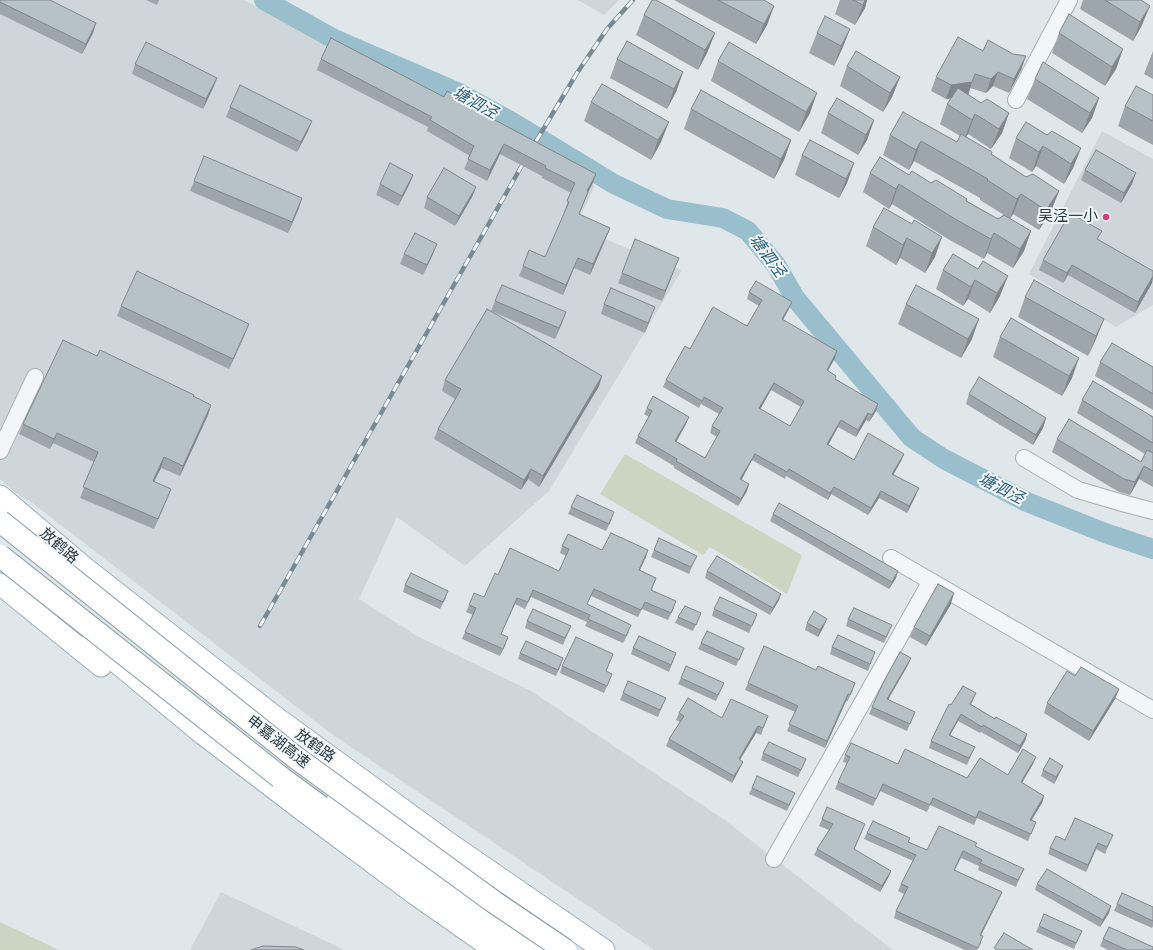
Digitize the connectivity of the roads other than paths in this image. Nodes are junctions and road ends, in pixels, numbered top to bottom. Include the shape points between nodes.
1 (1069, 0) edge
2 (1016, 100) dead end
3 (35, 377) dead end
4 (0, 451) edge
5 (1024, 458) dead end
6 (0, 496) edge
7 (1153, 511) edge
8 (0, 521) edge
9 (2, 546) edge
10 (891, 558) dead end
11 (931, 580) junction
12 (0, 584) edge
13 (1153, 710) edge
14 (774, 859) dead end
15 (470, 950) edge
16 (495, 950) edge
17 (518, 950) edge
18 (544, 950) edge
19 (565, 950) edge
20 (586, 950) edge
21 (604, 950) edge

1 - 2 street
3 - 4 street
5 - 7 street via 1078,490
6 - 21 main road, 放鹤路 via 85,568 274,716 450,844
8 - 19 highway, 申嘉湖高速, bridge via 295,757 494,902
9 - 16 main road, bridge via 41,599 200,732
9 - 17 highway, 申嘉湖高速, bridge via 280,777
9 - 17 main road, bridge via 253,760 363,842
9 - 18 main road, 放鹤路 via 152,655 447,884
9 - 20 main road, bridge via 68,565 257,715
10 - 11 street
11 - 13 street
11 - 14 street
12 - 15 main road via 198,745

